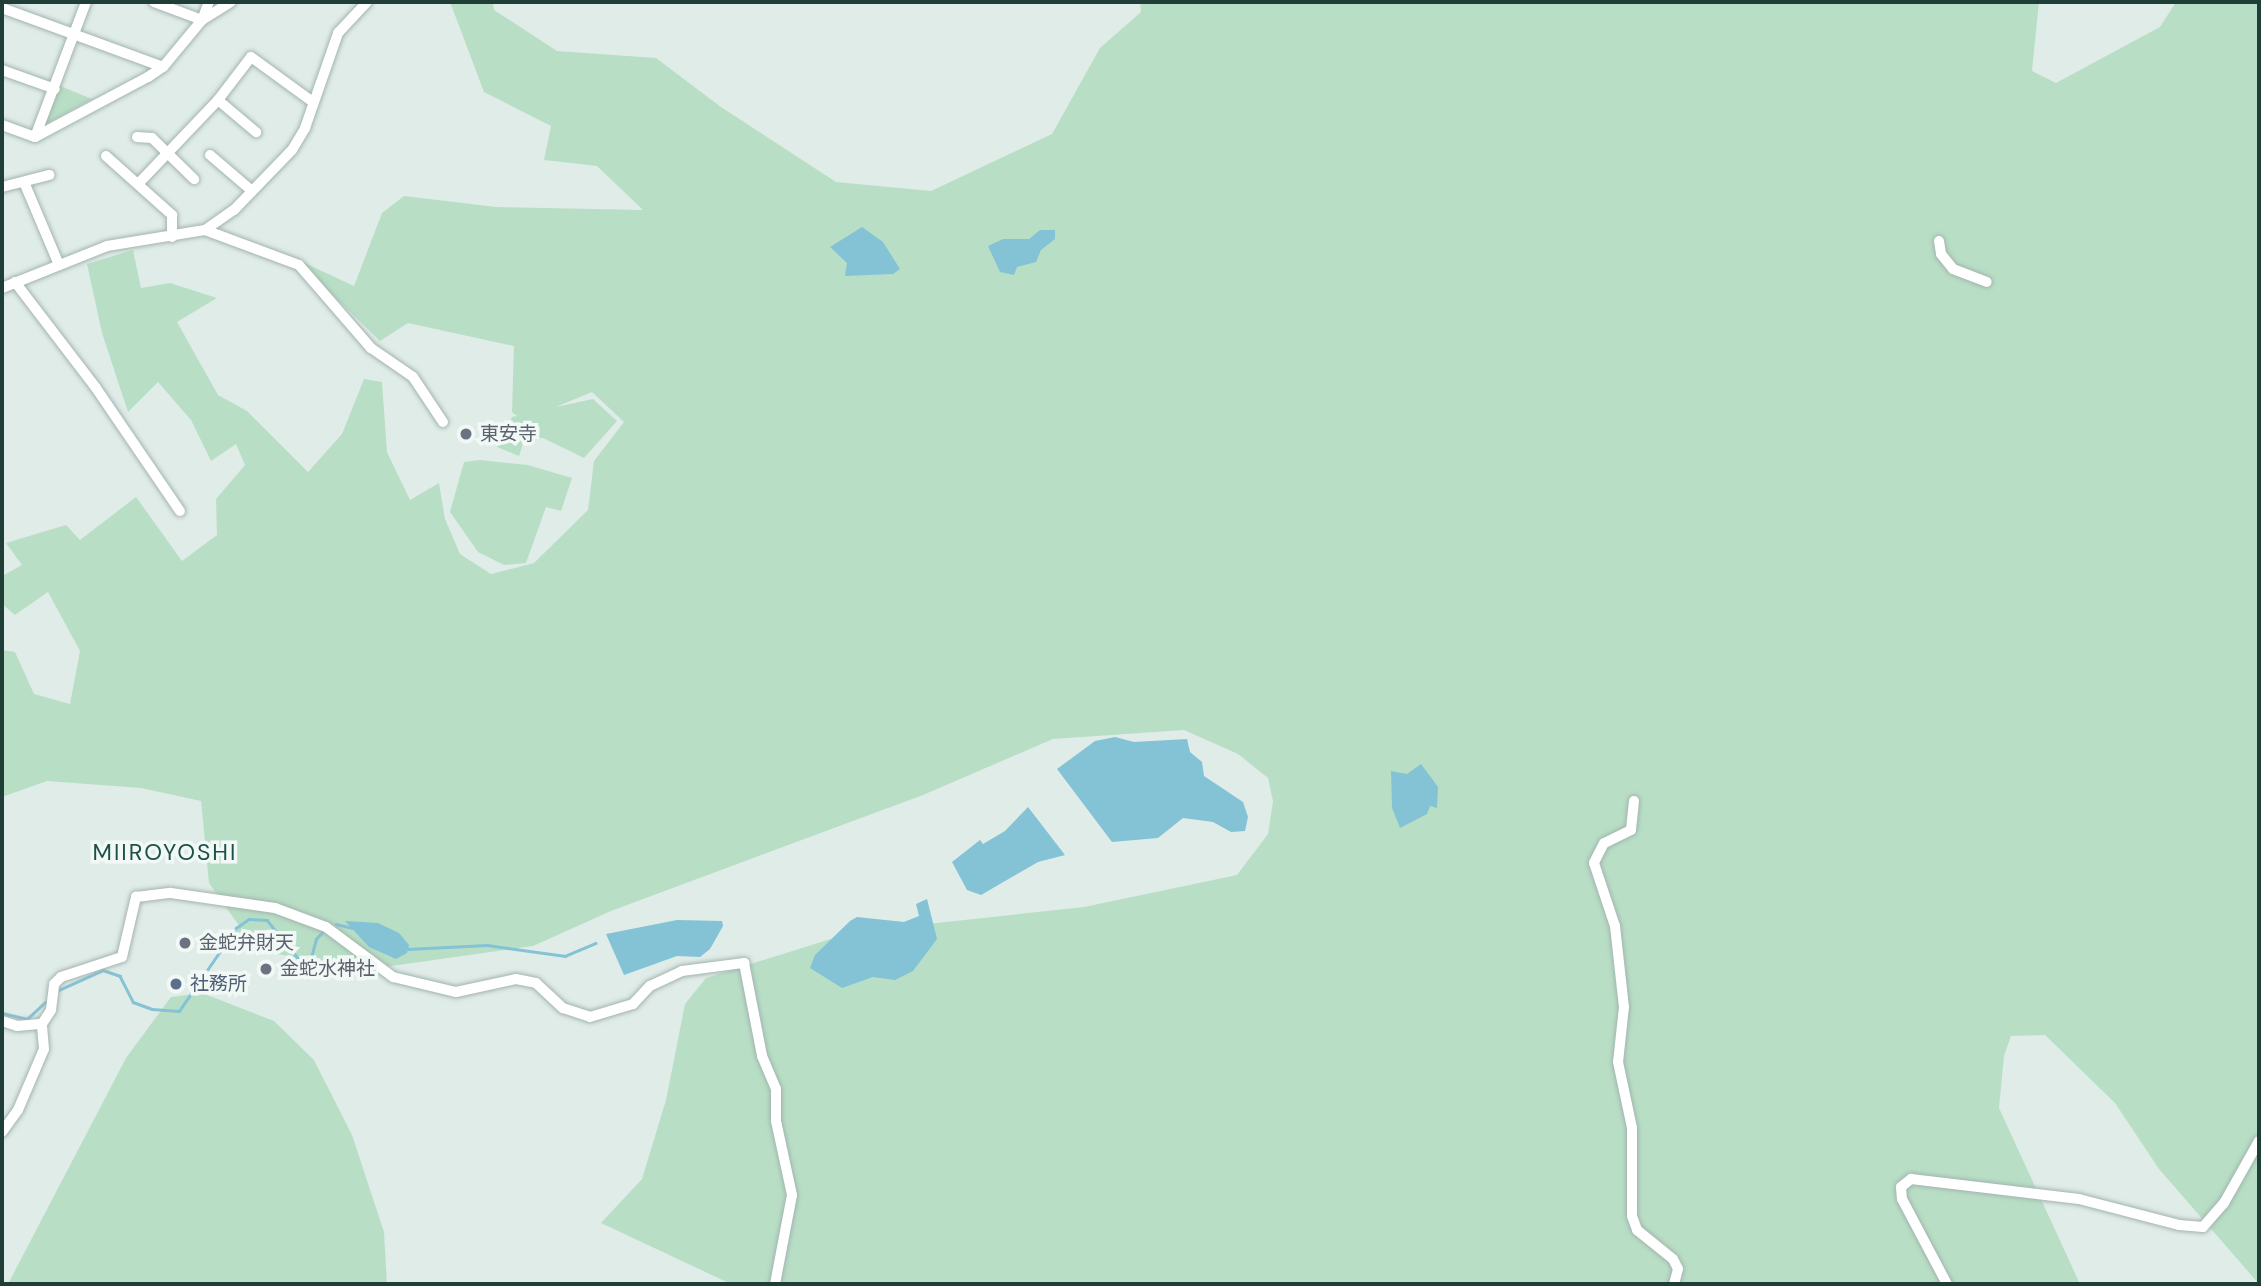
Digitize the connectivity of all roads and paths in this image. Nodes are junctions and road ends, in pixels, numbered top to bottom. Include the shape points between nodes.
1 (86, 2) edge
2 (154, 2) edge
3 (209, 2) edge
4 (231, 2) edge
5 (367, 2) edge
6 (2, 8) edge
7 (202, 20) junction
8 (74, 34) junction
9 (163, 67) junction
10 (2, 70) edge
11 (55, 89) junction
12 (218, 100) junction
13 (313, 102) junction
14 (2, 125) edge
15 (256, 132) dead end
16 (35, 137) junction
17 (137, 137) dead end
18 (168, 153) junction
19 (211, 155) dead end
20 (106, 156) dead end
21 (49, 175) dead end
22 (194, 178) dead end
23 (24, 182) junction
24 (139, 183) junction
25 (2, 187) edge
26 (252, 191) junction
27 (205, 230) junction
28 (172, 237) junction
29 (1939, 241) dead end
30 (59, 265) junction
31 (2, 273) edge
32 (1987, 282) dead end
33 (8, 285) edge
34 (443, 422) dead end
35 (180, 510) dead end
36 (1634, 801) dead end
37 (2, 1021) edge
38 (42, 1024) junction
39 (2, 1132) edge
40 (2259, 1141) edge
41 (775, 1284) edge
42 (1674, 1284) edge
43 (1947, 1284) edge

1 - 8 street
2 - 7 street
3 - 7 street
4 - 7 street
5 - 13 street via 338,33
6 - 8 street
7 - 9 street
8 - 9 street
8 - 11 street
9 - 16 street
10 - 11 street
11 - 16 street
12 - 13 street via 251,57
12 - 15 street
12 - 18 street
13 - 26 street via 292,150
14 - 16 street
17 - 18 street via 152,138
18 - 22 street
18 - 24 street
19 - 26 street
20 - 24 street
21 - 23 street
23 - 25 street
23 - 30 street
24 - 28 street via 173,215
26 - 27 street
27 - 28 street
27 - 34 street via 299,265 371,348 413,377
28 - 30 street via 107,246
29 - 32 street via 1941,254 1953,269
30 - 33 street
31 - 33 street
33 - 35 street via 96,388
36 - 42 street via 1631,830 1604,843 1594,863 1615,926 1624,1007 1618,1062 1632,1128 1632,1216 1637,1230 1673,1259 1678,1269
37 - 38 street via 17,1026
38 - 39 street via 44,1049 18,1110
38 - 41 street via 51,1010 54,984 61,977 122,957 136,897 171,893 275,908 350,941 393,977 432,989 456,992 516,979 536,983 563,1008 590,1017 633,1004 650,986 682,971 744,963 762,1056 776,1089 776,1121 792,1195
40 - 43 street via 2224,1203 2203,1227 2079,1199 1911,1179 1900,1187 1902,1199

